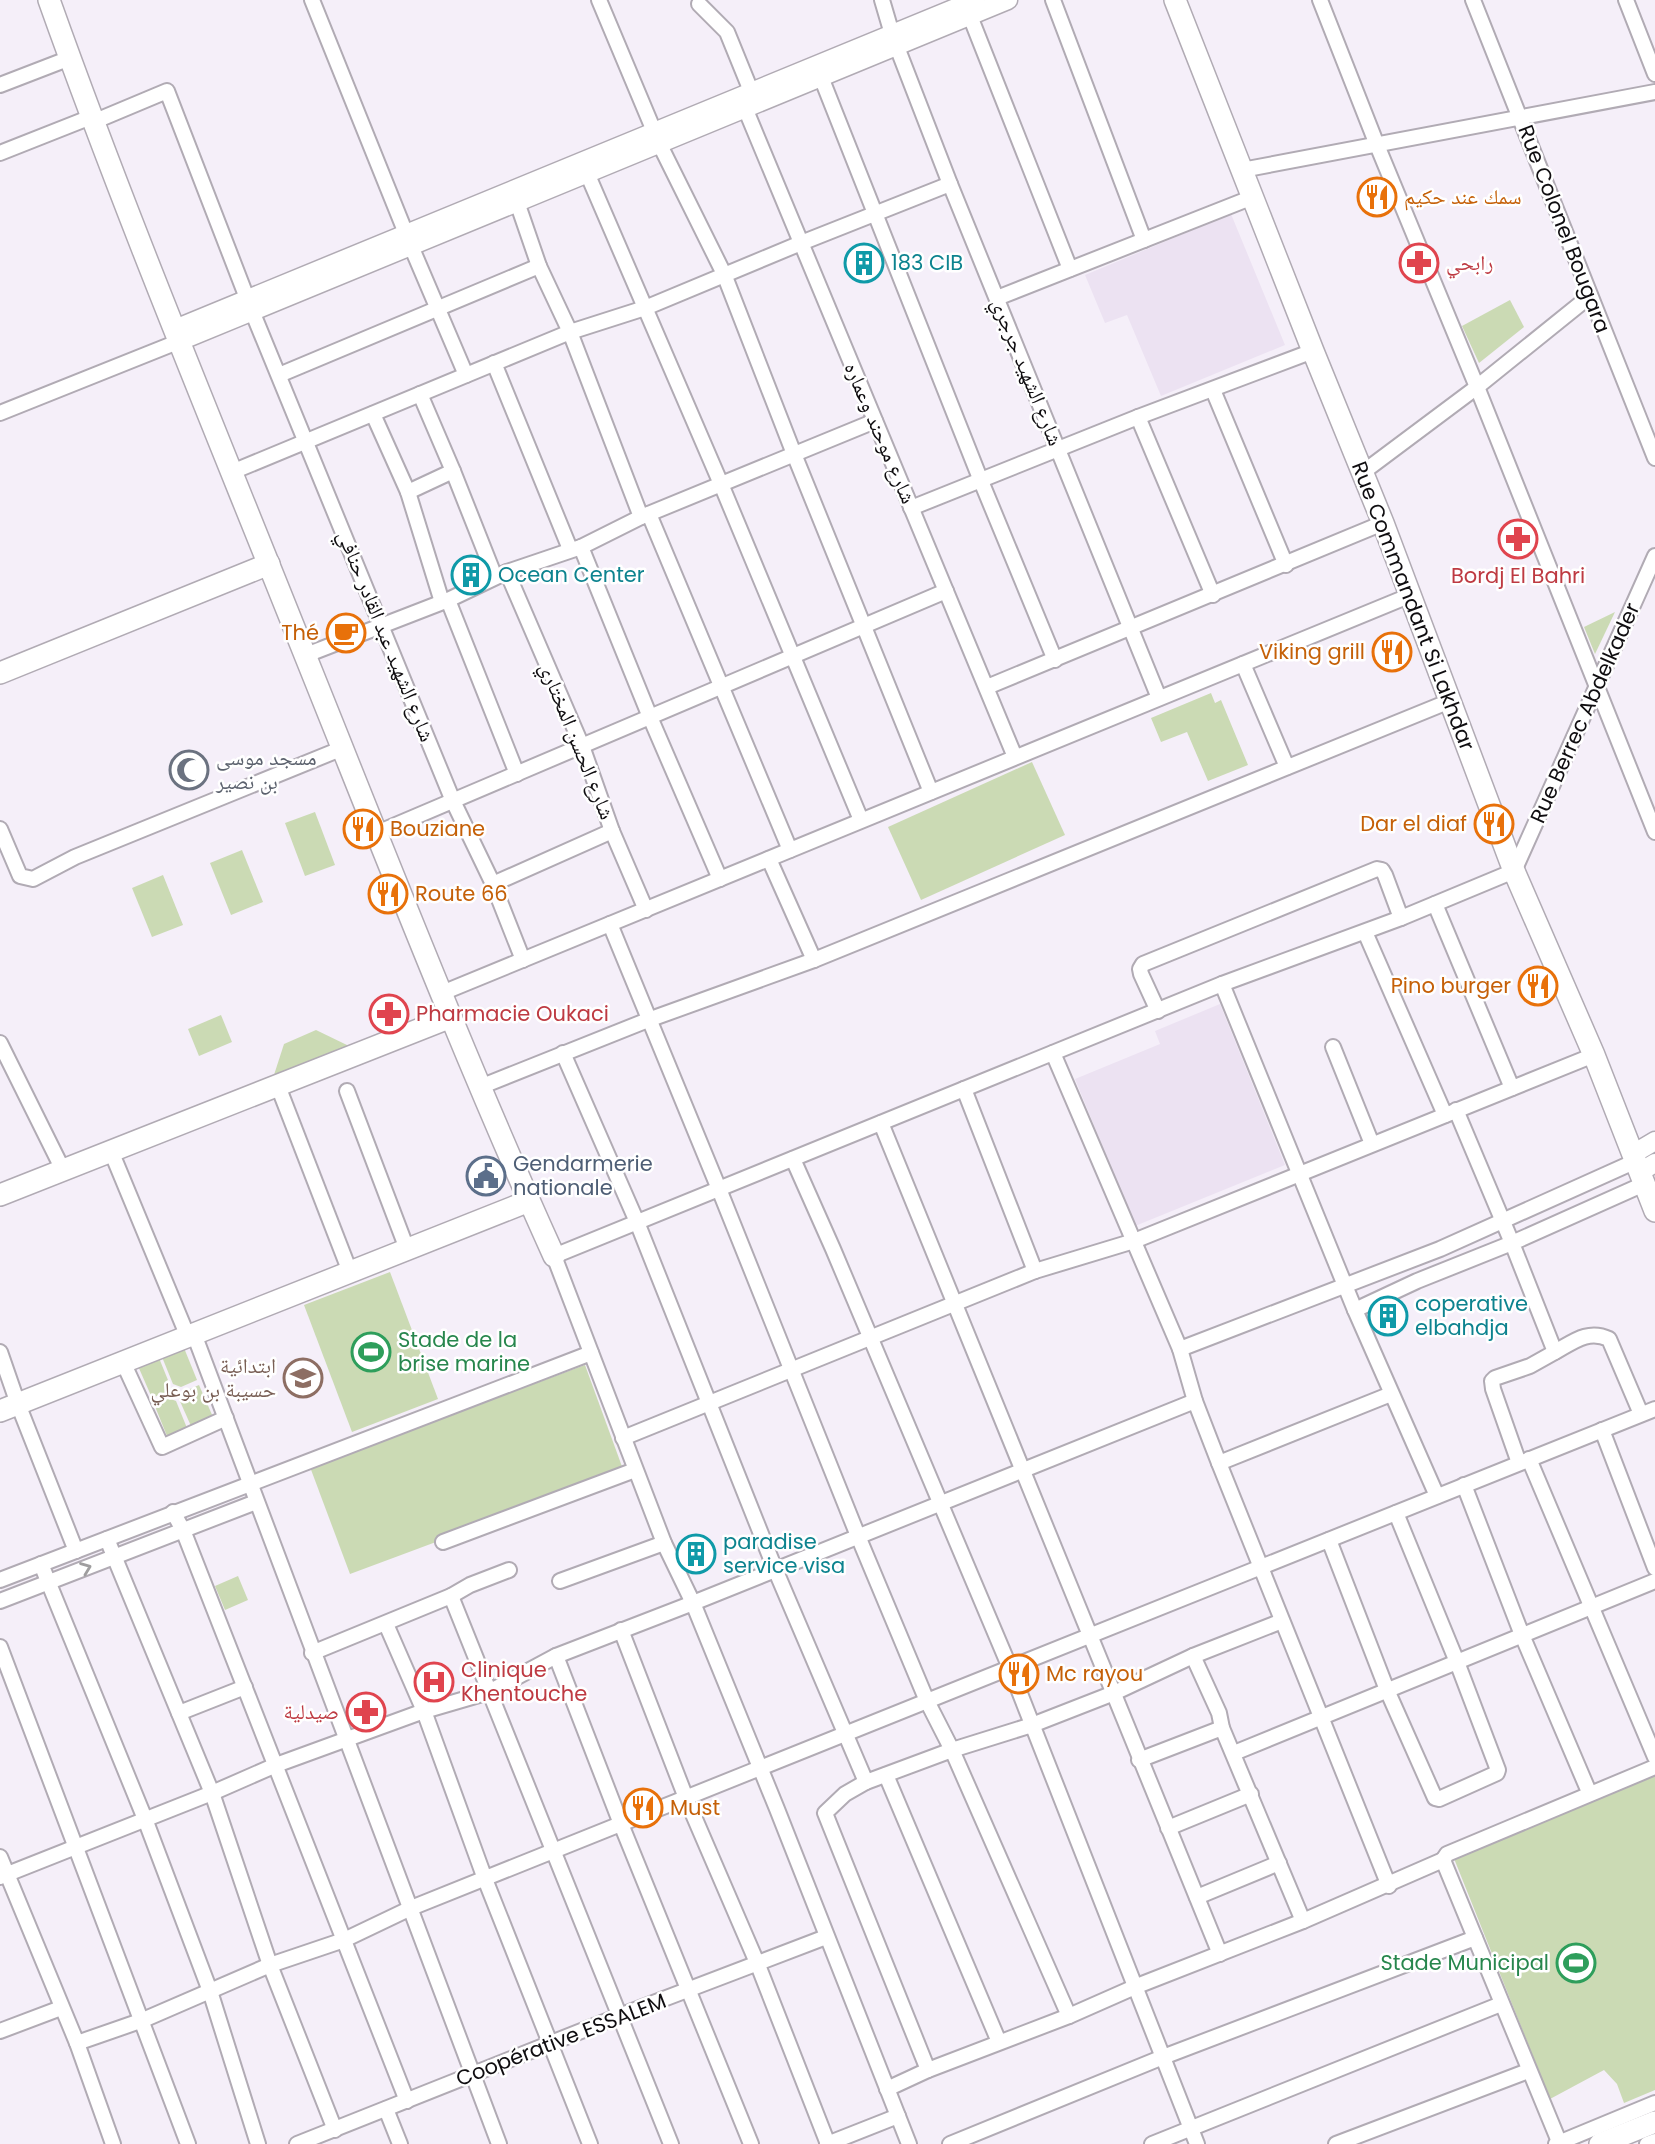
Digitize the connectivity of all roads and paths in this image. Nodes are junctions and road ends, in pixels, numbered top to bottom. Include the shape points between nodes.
1 (49, 0) edge
2 (312, 0) edge
3 (599, 0) edge
4 (882, 0) edge
5 (1008, 0) edge
6 (1053, 0) edge
7 (1175, 0) edge
8 (1320, 0) edge
9 (1473, 0) edge
10 (1626, 0) edge
11 (699, 4) dead end
12 (972, 8) edge
13 (895, 40) junction
14 (69, 58) junction
15 (1655, 74) edge
16 (821, 77) junction
17 (0, 85) edge
18 (1655, 92) edge
19 (748, 99) junction
20 (1520, 118) junction
21 (92, 119) junction
22 (656, 137) junction
23 (1377, 145) junction
24 (0, 153) edge
25 (1242, 170) junction
26 (587, 173) junction
27 (950, 184) junction
28 (1253, 197) junction
29 (517, 202) junction
30 (875, 214) junction
31 (408, 240) junction
32 (1144, 240) junction
33 (801, 243) junction
34 (538, 266) junction
35 (1070, 269) junction
36 (724, 274) junction
37 (1590, 296) junction
38 (998, 298) junction
39 (250, 305) junction
40 (438, 308) junction
41 (645, 308) junction
42 (570, 332) junction
43 (177, 335) junction
44 (1313, 351) junction
45 (494, 363) junction
46 (279, 375) junction
47 (466, 375) junction
48 (1477, 387) junction
49 (1213, 390) junction
50 (421, 394) junction
51 (0, 413) edge
52 (373, 414) junction
53 (1138, 417) junction
54 (875, 421) junction
55 (307, 441) junction
56 (1058, 449) junction
57 (794, 454) junction
58 (1655, 458) edge
59 (453, 471) junction
60 (232, 472) junction
61 (1362, 473) junction
62 (981, 481) junction
63 (721, 484) junction
64 (408, 492) junction
65 (911, 508) junction
66 (645, 515) junction
67 (1384, 523) junction
68 (576, 548) junction
69 (1655, 556) edge
70 (267, 559) junction
71 (1286, 565) junction
72 (501, 575) junction
73 (946, 591) junction
74 (1213, 595) junction
75 (1411, 595) junction
76 (445, 601) junction
77 (381, 624) junction
78 (866, 625) junction
79 (1130, 629) junction
80 (306, 655) junction
81 (793, 656) junction
82 (0, 658) edge
83 (1055, 660) junction
84 (1242, 664) junction
85 (0, 673) edge
86 (722, 686) junction
87 (987, 687) junction
88 (1596, 687) junction
89 (1159, 698) junction
90 (1450, 701) junction
91 (650, 717) junction
92 (582, 746) junction
93 (343, 748) junction
94 (1015, 757) junction
95 (1287, 767) junction
96 (517, 774) junction
97 (932, 792) junction
98 (453, 801) junction
99 (860, 820) junction
100 (0, 829) edge
101 (612, 831) junction
102 (1655, 832) edge
103 (377, 833) junction
104 (790, 850) junction
105 (769, 859) junction
106 (1514, 871) junction
107 (720, 879) junction
108 (493, 884) junction
109 (1435, 904) junction
110 (646, 910) junction
111 (1401, 918) junction
112 (610, 924) junction
113 (1365, 932) junction
114 (523, 960) junction
115 (814, 960) junction
116 (1222, 984) junction
117 (442, 993) junction
118 (1158, 1011) junction
119 (452, 1017) junction
120 (648, 1020) junction
121 (0, 1043) edge
122 (1333, 1048) dead end
123 (1053, 1053) junction
124 (563, 1054) junction
125 (1594, 1055) junction
126 (278, 1086) junction
127 (480, 1087) junction
128 (1512, 1088) junction
129 (964, 1089) junction
130 (347, 1091) dead end
131 (1450, 1113) junction
132 (881, 1123) junction
133 (1655, 1141) edge
134 (1372, 1144) junction
135 (111, 1151) junction
136 (793, 1159) junction
137 (1642, 1167) edge
138 (63, 1170) junction
139 (1301, 1173) junction
140 (719, 1189) junction
141 (0, 1195) edge
142 (529, 1201) junction
143 (1655, 1211) edge
144 (637, 1222) junction
145 (1502, 1222) junction
146 (1134, 1241) junction
147 (1512, 1242) junction
148 (407, 1250) junction
149 (554, 1256) junction
150 (351, 1272) junction
151 (1035, 1272) junction
152 (1345, 1284) junction
153 (954, 1304) junction
154 (1355, 1310) junction
155 (191, 1335) junction
156 (871, 1338) junction
157 (1180, 1349) junction
158 (0, 1352) edge
159 (1555, 1352) junction
160 (591, 1353) junction
161 (123, 1362) junction
162 (790, 1371) junction
163 (1391, 1394) junction
164 (1195, 1401) junction
165 (708, 1404) junction
166 (9, 1408) edge
167 (1648, 1411) edge
168 (226, 1418) junction
169 (1602, 1430) junction
170 (623, 1438) junction
171 (1524, 1461) junction
172 (1219, 1463) junction
173 (635, 1470) junction
174 (1023, 1470) junction
175 (249, 1483) junction
176 (1464, 1485) junction
177 (1437, 1496) junction
178 (256, 1502) junction
179 (942, 1503) junction
180 (173, 1512) junction
181 (1396, 1513) junction
182 (183, 1530) junction
183 (858, 1536) junction
184 (107, 1539) junction
185 (1329, 1540) junction
186 (443, 1542) dead end
187 (664, 1543) junction
188 (76, 1551) junction
189 (114, 1557) junction
190 (41, 1564) junction
191 (1655, 1568) edge
192 (775, 1569) junction
193 (1260, 1569) junction
194 (509, 1570) dead end
195 (0, 1580) edge
196 (560, 1581) dead end
197 (1655, 1581) edge
198 (49, 1582) junction
199 (451, 1596) junction
200 (0, 1601) edge
201 (693, 1604) junction
202 (1591, 1607) junction
203 (1282, 1621) junction
204 (386, 1624) junction
205 (621, 1630) junction
206 (1522, 1635) junction
207 (1091, 1636) junction
208 (0, 1647) edge
209 (312, 1653) junction
210 (556, 1656) junction
211 (1193, 1656) junction
212 (1457, 1662) junction
213 (1010, 1668) junction
214 (245, 1687) junction
215 (1387, 1690) junction
216 (489, 1692) junction
217 (1114, 1693) junction
218 (927, 1701) junction
219 (424, 1712) junction
220 (179, 1713) junction
221 (1321, 1718) junction
222 (1032, 1726) junction
223 (1222, 1728) junction
224 (846, 1734) junction
225 (345, 1740) junction
226 (952, 1749) junction
227 (1234, 1753) junction
228 (1655, 1757) edge
229 (1139, 1760) junction
230 (276, 1765) junction
231 (1655, 1767) edge
232 (761, 1769) junction
233 (886, 1775) junction
234 (866, 1782) junction
235 (1589, 1793) junction
236 (212, 1794) junction
237 (1251, 1794) junction
238 (686, 1798) junction
239 (145, 1819) junction
240 (621, 1825) junction
241 (1168, 1828) junction
242 (75, 1846) junction
243 (554, 1851) junction
244 (0, 1857) edge
245 (1443, 1860) junction
246 (1279, 1863) junction
247 (3, 1876) edge
248 (485, 1879) junction
249 (1389, 1885) junction
250 (1198, 1897) junction
251 (411, 1909) junction
252 (1303, 1921) junction
253 (826, 1937) junction
254 (1475, 1938) junction
255 (344, 1940) junction
256 (1220, 1954) junction
257 (270, 1965) junction
258 (758, 1965) junction
259 (1137, 1986) junction
260 (689, 1990) junction
261 (210, 1991) junction
262 (1501, 2004) junction
263 (61, 2008) junction
264 (619, 2016) junction
265 (1069, 2016) junction
266 (143, 2020) junction
267 (0, 2031) edge
268 (999, 2042) junction
269 (77, 2043) junction
270 (549, 2043) junction
271 (1163, 2057) junction
272 (928, 2070) junction
273 (1528, 2071) junction
274 (472, 2074) junction
275 (887, 2089) junction
276 (407, 2101) junction
277 (1655, 2104) edge
278 (386, 2109) junction
279 (898, 2116) junction
280 (1655, 2122) edge
281 (335, 2130) junction
282 (1194, 2137) edge
283 (312, 2141) edge
284 (1655, 2141) edge
285 (1558, 2143) edge
286 (113, 2144) edge
287 (188, 2144) edge
288 (258, 2144) edge
289 (297, 2144) edge
290 (400, 2144) edge
291 (499, 2144) edge
292 (590, 2144) edge
293 (671, 2144) edge
294 (751, 2144) edge
295 (828, 2144) edge
296 (908, 2144) edge
297 (950, 2144) edge
298 (1152, 2144) edge
299 (1336, 2144) edge
300 (1600, 2144) edge
301 (1647, 2144) edge

1 - 14 main road
2 - 31 street
3 - 22 street
4 - 13 street, شارع الشهيد جرجري
5 - 12 street
6 - 32 street
7 - 25 main road, Rue Commandant Si Lakhdar
8 - 23 street
9 - 20 street, Rue Colonel Bougara
10 - 15 street
11 - 19 street, شارع موحند وعماره via 727,32
12 - 13 street
12 - 35 street
13 - 16 street
13 - 19 street
13 - 27 street, شارع الشهيد جرجري
14 - 17 street
14 - 21 main road
16 - 19 street
16 - 30 street
18 - 20 street
19 - 22 street
19 - 33 street, شارع موحند وعماره
20 - 23 street
20 - 37 street, Rue Colonel Bougara
21 - 24 street
21 - 39 street, شارع الشهيد عبد القادر حنافي via 167,90
21 - 43 main road
22 - 26 street
22 - 31 street
22 - 36 street
23 - 25 street
23 - 48 street
25 - 28 main road, Rue Commandant Si Lakhdar
26 - 29 street
26 - 41 street
27 - 30 street
27 - 38 street, شارع الشهيد جرجري
28 - 32 street
28 - 44 main road, Rue Commandant Si Lakhdar
29 - 31 street
29 - 34 street
30 - 33 street
30 - 62 street
31 - 39 street
31 - 40 street
32 - 35 street
33 - 36 street
33 - 54 street, شارع موحند وعماره
34 - 40 street
34 - 42 street
35 - 38 street
36 - 41 street
36 - 57 street
37 - 48 street
37 - 58 street, Rue Colonel Bougara
38 - 56 street, شارع الشهيد جرجري
39 - 43 street
39 - 46 street, شارع الشهيد عبد القادر حنافي
40 - 46 street
40 - 47 street
41 - 42 street
41 - 63 street
42 - 45 street
42 - 66 street
43 - 51 street
43 - 60 main road
44 - 49 street
44 - 61 main road, Rue Commandant Si Lakhdar
45 - 47 street
45 - 68 street
46 - 55 street, شارع الشهيد عبد القادر حنافي
47 - 50 street
48 - 61 street
48 - 88 street
49 - 53 street
49 - 71 street
50 - 52 street
50 - 59 street, شارع الحسن المختاري
52 - 55 street
52 - 64 street
53 - 56 street
53 - 74 street
54 - 57 street
54 - 65 street, شارع موحند وعماره
55 - 60 street
55 - 77 street, شارع الشهيد عبد القادر حنافي
56 - 62 street
56 - 79 street, شارع الشهيد جرجري
57 - 63 street
57 - 78 street
59 - 64 street
59 - 72 street, شارع الحسن المختاري
60 - 70 main road
61 - 67 main road, Rue Commandant Si Lakhdar
62 - 65 street
62 - 83 street
63 - 66 street
63 - 81 street
64 - 76 street
65 - 73 street, شارع موحند وعماره
66 - 68 street
66 - 86 street
67 - 71 street
67 - 75 main road, Rue Commandant Si Lakhdar
68 - 72 street
68 - 91 street
69 - 88 street, Rue Berrec Abdelkader
70 - 80 main road
70 - 82 main road
70 - 85 main road
71 - 74 street
72 - 76 street
72 - 92 street, شارع الحسن المختاري
73 - 78 street
73 - 87 street, شارع موحند وعماره
74 - 79 street
75 - 84 street
75 - 90 main road, Rue Commandant Si Lakhdar
76 - 77 street
76 - 96 street
77 - 80 street
77 - 98 street, شارع الشهيد عبد القادر حنافي
78 - 81 street
78 - 97 street
79 - 83 street
79 - 89 street, شارع الشهيد جرجري
80 - 93 main road
81 - 86 street
81 - 99 street
83 - 87 street
84 - 89 street
84 - 95 street
86 - 91 street
86 - 104 street
87 - 94 street, شارع موحند وعماره
88 - 102 street
88 - 106 street, Rue Berrec Abdelkader
89 - 94 street
90 - 95 street
90 - 106 main road, Rue Commandant Si Lakhdar
91 - 92 street
91 - 107 street
92 - 96 street
92 - 101 street, شارع الحسن المختاري
93 - 100 street via 75,857 33,879 20,876
93 - 103 main road
94 - 97 street
95 - 115 street
96 - 98 street
97 - 99 street
98 - 103 street
98 - 108 street, شارع الشهيد عبد القادر حنافي
99 - 104 street
101 - 108 street
101 - 110 street, شارع الحسن المختاري
103 - 117 main road
104 - 105 street
105 - 107 street
105 - 115 street
106 - 109 street
106 - 125 main road, Rue Commandant Si Lakhdar
107 - 110 street
108 - 114 street, شارع الشهيد عبد القادر حنافي
109 - 111 street
109 - 128 street
110 - 112 street
111 - 113 street
111 - 118 street via 1385,875 1377,869 1143,964 1141,974
112 - 114 street
112 - 120 street
113 - 116 street
113 - 131 street
114 - 117 street
115 - 120 street
116 - 118 street
116 - 139 street
117 - 119 main road
118 - 123 street
119 - 126 main road
119 - 127 main road
120 - 124 street
120 - 140 street
121 - 138 street
122 - 134 street
123 - 129 street
123 - 146 street
124 - 127 street
124 - 144 street
125 - 128 street
125 - 137 main road, Rue Commandant Si Lakhdar
126 - 135 main road
126 - 150 street
127 - 142 main road
128 - 131 street
129 - 132 street
129 - 151 street
130 - 148 street
131 - 134 street
131 - 145 street
132 - 136 street
132 - 153 street
133 - 137 street
134 - 139 street
135 - 138 main road
135 - 155 street
136 - 140 street
136 - 156 street
137 - 143 main road, Rue Commandant Si Lakhdar
137 - 145 street
137 - 147 street
138 - 141 main road
139 - 146 street
139 - 152 street
140 - 144 street
140 - 162 street
142 - 148 main road
142 - 149 main road
144 - 149 street
144 - 165 street
145 - 147 street
145 - 152 street
146 - 151 street
146 - 157 street
147 - 154 street
147 - 159 street
148 - 150 main road
149 - 160 street
150 - 155 main road
151 - 153 street
152 - 154 street
152 - 157 street
153 - 156 street
153 - 174 street
154 - 163 street
155 - 161 main road
155 - 168 street
156 - 162 street
156 - 179 street
157 - 164 street
158 - 166 street
159 - 167 street via 1581,1338 1599,1334 1609,1339
159 - 171 street via 1492,1381
160 - 170 street
160 - 175 street
161 - 166 main road
161 - 168 street via 162,1447
162 - 165 street
162 - 183 street
163 - 172 street
163 - 177 street
164 - 172 street
164 - 174 street
165 - 170 street
165 - 192 street
166 - 188 street
167 - 169 street
168 - 175 street
169 - 171 street
169 - 191 street
170 - 173 street
171 - 176 street
171 - 202 street
172 - 193 street
173 - 186 street
173 - 187 street
174 - 179 street
174 - 207 street
175 - 178 street
175 - 180 street
176 - 177 street
176 - 206 street
177 - 181 street
178 - 182 street
178 - 209 street
179 - 183 street
179 - 213 street
180 - 182 street
180 - 184 street
181 - 185 street
181 - 212 street
182 - 189 street
182 - 214 street
183 - 192 street
183 - 218 street
184 - 188 street
184 - 189 street
185 - 193 street
185 - 215 street
187 - 196 street
187 - 201 street
188 - 190 street
198 -> 189 street
189 - 220 street
190 - 195 street
190 - 198 street
192 - 201 street
192 - 224 street
193 - 203 street
193 - 207 street
194 - 199 street
197 - 202 street
198 - 200 street
198 - 239 street
199 - 204 street
199 - 216 street
201 - 205 street
201 - 232 street
202 - 206 street
202 - 228 street
203 - 211 street
203 - 221 street
204 - 209 street
204 - 219 street
205 - 210 street
205 - 238 street
206 - 212 street
206 - 235 street
207 - 213 street
207 - 217 street
208 - 242 street
209 - 225 street
210 - 216 street
210 - 240 street
211 - 217 street
211 - 223 street
212 - 215 street
212 - 215 street via 1498,1770 1439,1799
213 - 218 street
213 - 222 street
214 - 220 street
214 - 230 street
215 - 221 street
216 - 219 street
216 - 243 street
217 - 222 street
217 - 229 street
218 - 224 street
218 - 226 street
219 - 225 street
219 - 248 street
220 - 236 street
221 - 227 street
221 - 249 street
222 - 226 street
222 - 259 street
223 - 227 street
223 - 229 street
224 - 232 street
224 - 234 street
225 - 230 street
225 - 251 street
226 - 233 street
226 - 265 street
227 - 237 street
229 - 241 street
230 - 236 street
230 - 255 street
231 - 235 street
232 - 238 street
232 - 253 street
233 - 234 street
233 - 268 street
234 - 272 street via 825,1813
235 - 245 street via 1447,1854
236 - 239 street
236 - 257 street
237 - 241 street
237 - 246 street
238 - 240 street
238 - 258 street
239 - 242 street
239 - 261 street
240 - 243 street
240 - 260 street
241 - 250 street
242 - 247 street
242 - 266 street
243 - 248 street
243 - 264 street
244 - 247 street
245 - 249 street
245 - 254 street
246 - 250 street
246 - 252 street
247 - 263 street
248 - 251 street
248 - 270 street
249 - 252 street
250 - 256 street
251 - 255 street
251 - 274 street
252 - 256 street
253 - 258 street, Coopérative ESSALEM
253 - 275 street
254 - 262 street
254 - 271 street
255 - 257 street
255 - 276 street
256 - 259 street
257 - 261 street
257 - 281 street
258 - 260 street, Coopérative ESSALEM
258 - 295 street
259 - 265 street
259 - 271 street
260 - 264 street, Coopérative ESSALEM
260 - 294 street
261 - 266 street
261 - 288 street
262 - 273 street
262 - 282 street
263 - 267 street
263 - 269 street
264 - 270 street, Coopérative ESSALEM
264 - 293 street
265 - 268 street
266 - 269 street
266 - 287 street
268 - 272 street
269 - 286 street
270 - 274 street, Coopérative ESSALEM
270 - 292 street
271 - 282 street
271 - 297 street
272 - 275 street
273 - 285 street
273 - 299 street
274 - 276 street, Coopérative ESSALEM
274 - 291 street
275 - 279 street
276 - 278 street, Coopérative ESSALEM
277 - 285 street
278 - 281 street, Coopérative ESSALEM
278 - 290 street
279 - 295 street
279 - 296 street
280 - 300 main road
281 - 283 street, Coopérative ESSALEM
282 - 298 street
283 - 289 street, Coopérative ESSALEM
284 - 301 street

